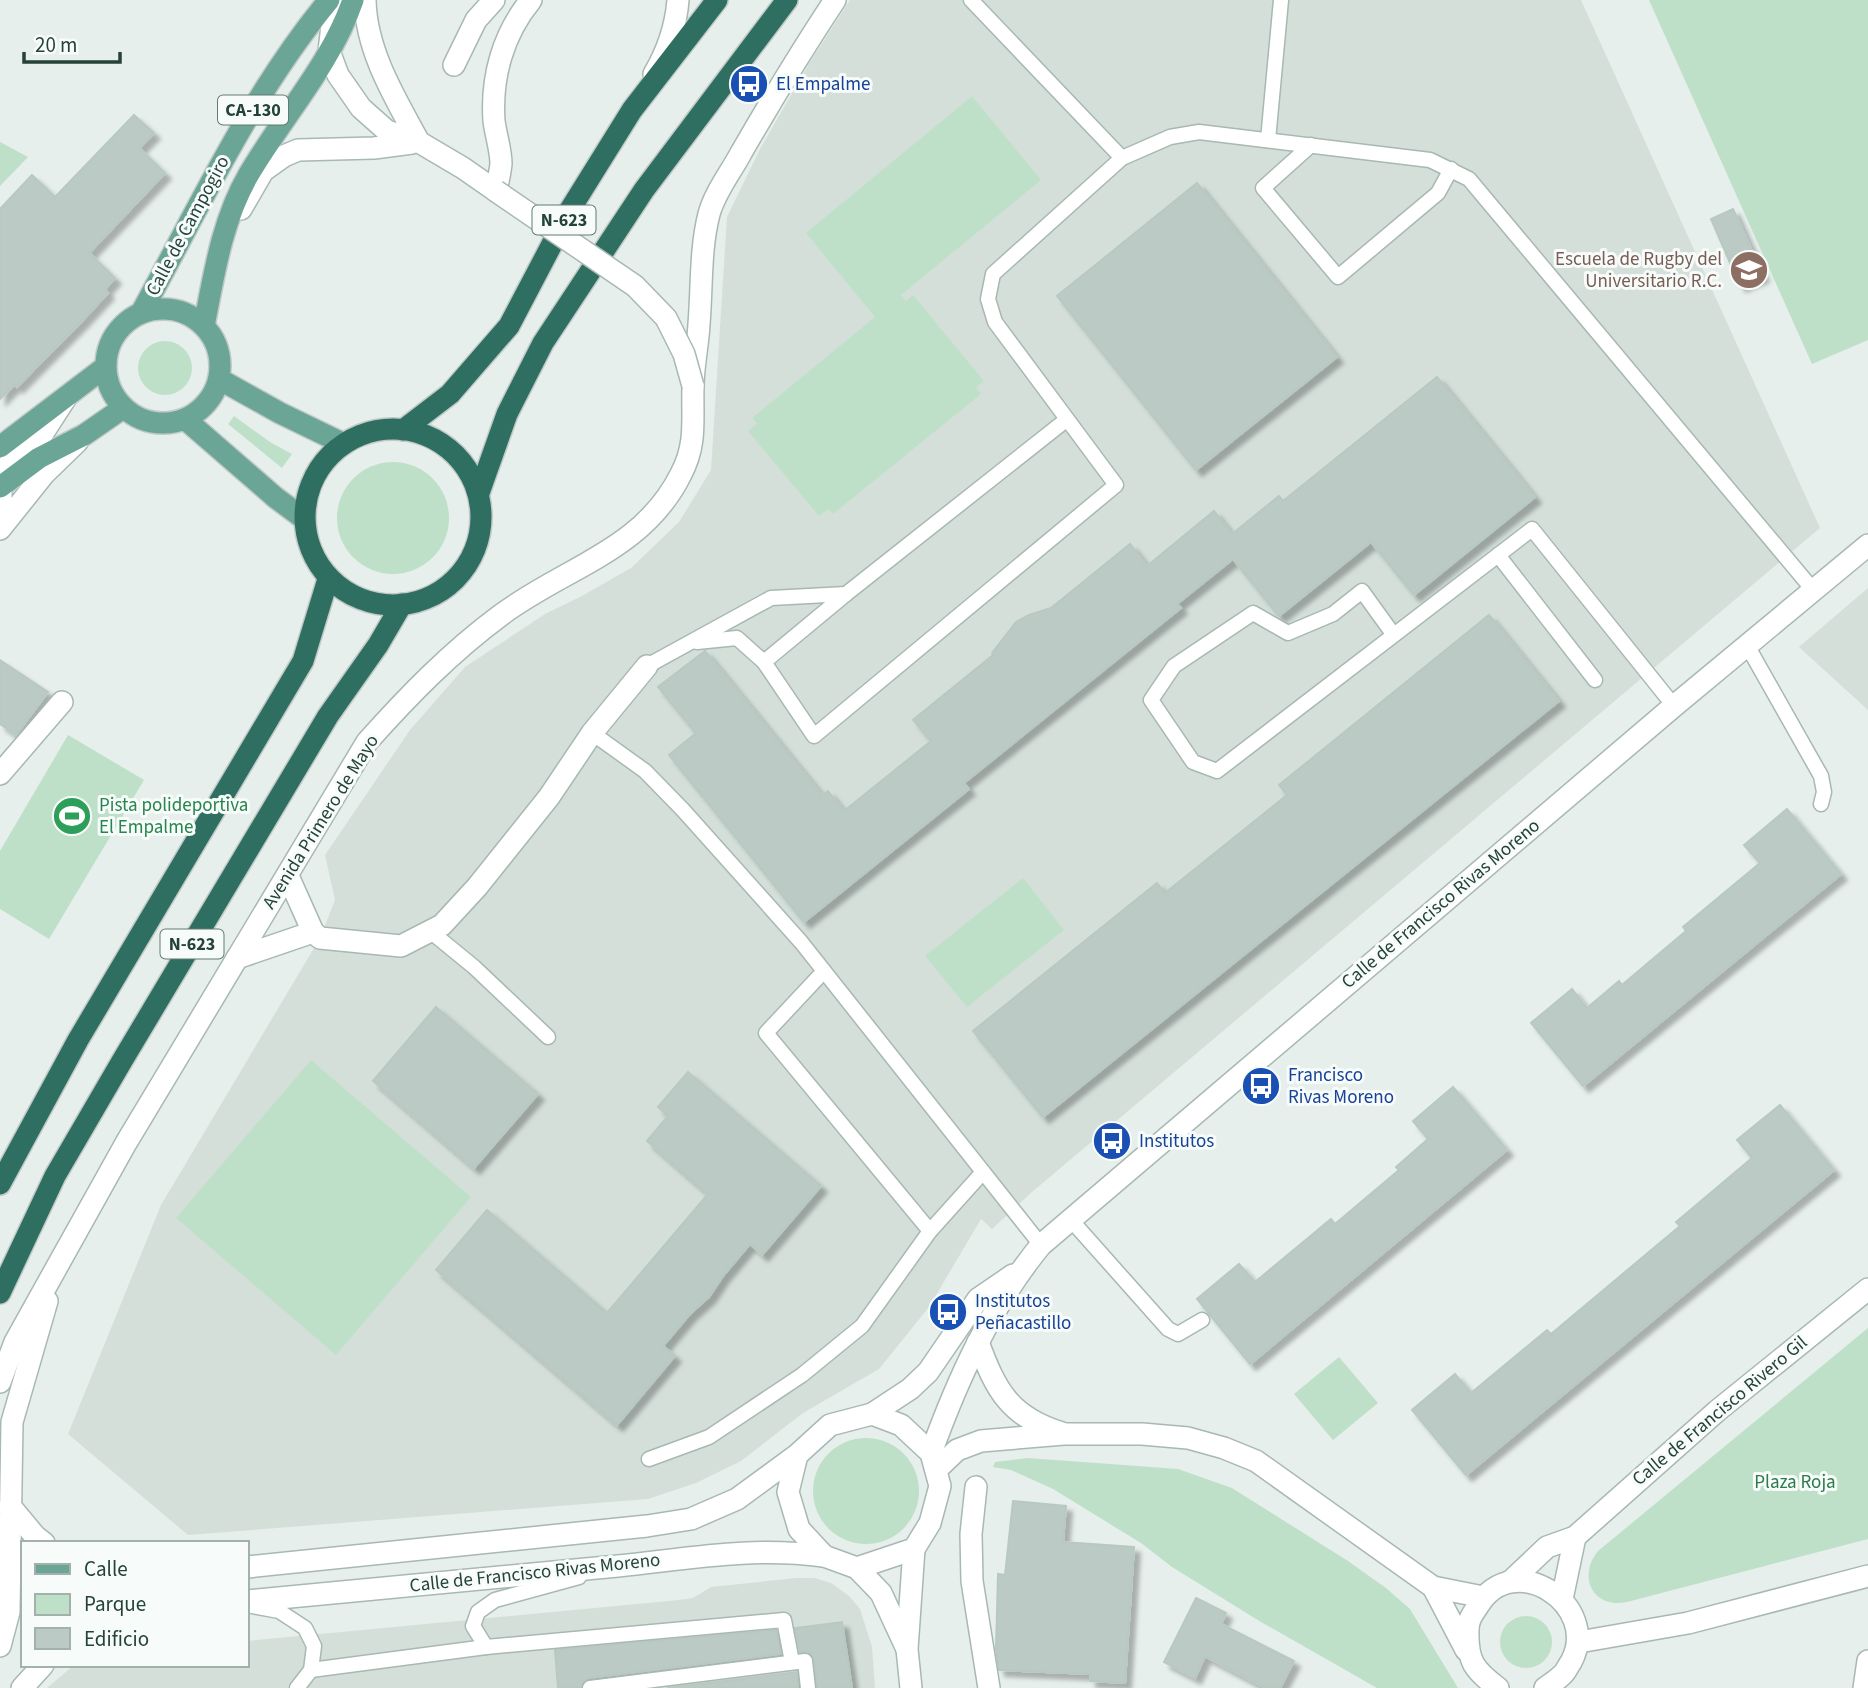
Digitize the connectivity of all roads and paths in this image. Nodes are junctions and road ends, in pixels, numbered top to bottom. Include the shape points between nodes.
1 (329, 0) edge
2 (335, 0) edge
3 (353, 0) edge
4 (365, 0) edge
5 (494, 0) edge
6 (531, 0) edge
7 (678, 0) edge
8 (717, 0) edge
9 (787, 0) edge
10 (835, 0) edge
11 (971, 0) edge
12 (1280, 0) edge
13 (329, 51) junction
14 (454, 65) dead end
15 (632, 110) junction
16 (1268, 140) junction
17 (419, 142) junction
18 (1311, 145) junction
19 (1122, 158) junction
20 (1451, 169) junction
21 (496, 191) junction
22 (219, 247) junction
23 (141, 313) junction
24 (204, 326) junction
25 (105, 367) junction
26 (219, 379) junction
27 (692, 386) junction
28 (65, 399) junction
29 (123, 408) junction
30 (185, 419) junction
31 (1066, 420) junction
32 (403, 429) junction
33 (84, 436) junction
34 (345, 444) junction
35 (0, 447) edge
36 (0, 486) edge
37 (479, 493) junction
38 (303, 517) junction
39 (1, 528) edge
40 (1868, 545) edge
41 (1498, 555) junction
42 (328, 579) junction
43 (1814, 591) junction
44 (846, 594) junction
45 (402, 604) junction
46 (1393, 634) junction
47 (689, 643) junction
48 (1748, 647) junction
49 (764, 662) junction
50 (647, 666) joint
51 (1595, 680) dead end
52 (62, 702) dead end
53 (1674, 706) junction
54 (592, 733) junction
55 (0, 774) edge
56 (1821, 804) dead end
57 (288, 876) junction
58 (430, 931) junction
59 (313, 932) junction
60 (237, 958) junction
61 (824, 971) junction
62 (548, 1037) dead end
63 (19, 1145) junction
64 (0, 1162) edge
65 (983, 1171) junction
66 (0, 1184) edge
67 (1071, 1220) junction
68 (930, 1231) junction
69 (1041, 1245) junction
70 (57, 1266) junction
71 (1020, 1270) junction
72 (1868, 1289) edge
73 (0, 1293) edge
74 (1202, 1320) dead end
75 (978, 1342) junction
76 (928, 1373) junction
77 (961, 1377) junction
78 (0, 1382) edge
79 (1000, 1390) junction
80 (872, 1414) junction
81 (1064, 1434) junction
82 (797, 1455) junction
83 (649, 1459) dead end
84 (933, 1462) junction
85 (976, 1487) dead end
86 (10, 1506) junction
87 (1575, 1537) junction
88 (41, 1541) edge
89 (914, 1549) junction
90 (824, 1556) junction
91 (619, 1566) junction
92 (248, 1567) edge
93 (857, 1568) junction
94 (1868, 1576) edge
95 (1511, 1581) junction
96 (1433, 1587) junction
97 (1483, 1597) junction
98 (1562, 1599) junction
99 (248, 1603) edge
100 (248, 1603) edge
101 (11, 1609) edge
102 (1579, 1642) junction
103 (0, 1646) edge
104 (486, 1647) junction
105 (907, 1649) junction
106 (1467, 1651) junction
107 (1868, 1661) edge
108 (792, 1662) junction
109 (41, 1667) edge
110 (311, 1670) junction
111 (22, 1688) edge
112 (297, 1688) edge
113 (590, 1688) edge
114 (808, 1688) edge
115 (911, 1688) edge
116 (989, 1688) edge
117 (1498, 1688) edge
118 (1545, 1688) edge
119 (1864, 1688) edge

1 - 23 main road, Calle de Campogiro / CA-130 via 300,35 211,178
2 - 13 street
3 - 13 main road, Calle de Campogiro / CA-130
4 - 17 street via 370,40
5 - 14 street via 476,20
6 - 21 street via 503,47 497,71 493,100 501,164
7 - 15 street via 661,61
8 - 15 highway, N-623
9 - 37 highway, N-623 via 644,190 543,343 507,414
10 - 27 street, Avenida Primero de Mayo via 771,99 709,213
11 - 19 lane
12 - 16 lane
13 - 17 street, Avenida Primero de Mayo via 338,75 361,108 387,131
13 - 22 main road, Calle de Campogiro / CA-130 via 248,176
15 - 32 highway, N-623 via 571,208 509,326 450,394
16 - 18 lane
16 - 19 lane via 1199,132 1170,137
17 - 21 street, Avenida Primero de Mayo
17 - 22 street via 298,150 284,156 264,171
18 - 20 lane via 1430,160
18 - 20 lane via 1263,188 1338,277 1438,193
19 - 31 lane via 993,274 988,299 995,322
20 - 43 lane via 1469,179
21 - 27 street, Avenida Primero de Mayo, bridge via 635,286 670,325
22 - 24 main road, Calle de Campogiro / CA-130
23 - 24 main road via 163,308 186,313
23 - 25 main road, CA-130 via 122,326 110,344
24 - 26 main road via 218,351
25 - 28 main road
25 - 29 main road via 110,389
26 - 30 main road via 207,403
26 - 34 main road
27 - 57 street, Avenida Primero de Mayo via 693,448 667,498 627,540 503,613 412,692 367,742
28 - 35 main road
28 - 36 street via 43,433 12,457
29 - 30 main road via 142,420 163,424
29 - 33 main road
30 - 38 main road
31 - 44 lane
31 - 49 lane via 1116,485 814,736
32 - 34 highway, N-623 via 384,430
32 - 37 highway, N-623 via 445,446 471,474
33 - 36 main road via 39,458
33 - 39 street via 44,474
34 - 38 highway, N-623 via 328,457 318,473
36 - 39 street
37 - 45 highway, N-623 via 481,536 473,557 441,590
38 - 42 highway, N-623 via 308,546
40 - 43 street, Calle de Francisco Rivas Moreno
41 - 46 lane
41 - 51 lane
41 - 53 lane via 1532,529
42 - 45 highway, N-623 via 361,598
42 - 63 highway, N-623 via 303,662
43 - 48 street, Calle de Francisco Rivas Moreno
44 - 47 lane via 771,598
44 - 49 lane
45 - 73 highway, N-623 via 328,716 122,1061 55,1176
46 - 46 lane via 1362,591 1333,614 1288,633 1253,613 1174,666 1151,699 1193,762 1217,771
47 - 49 lane via 737,638
47 - 50 lane
48 - 53 street, Calle de Francisco Rivas Moreno
48 - 56 lane via 1821,776
50 - 54 street
52 - 55 street
53 - 67 street, Calle de Francisco Rivas Moreno
54 - 58 street via 549,797 477,887 442,925
54 - 61 lane via 664,791
57 - 59 street
57 - 60 street, Avenida Primero de Mayo
58 - 59 street via 401,946 320,938
58 - 62 lane
59 - 60 street
60 - 70 street, Avenida Primero de Mayo
61 - 65 lane
61 - 68 lane via 766,1033
63 - 64 lane
63 - 66 highway, N-623
65 - 68 lane
65 - 69 lane
67 - 69 street, Calle de Francisco Rivas Moreno
67 - 74 lane via 1168,1329 1178,1334
68 - 83 lane via 862,1326 802,1375 709,1437
69 - 71 street, Calle de Francisco Rivas Moreno
70 - 78 street, Avenida Primero de Mayo via 15,1342
70 - 86 street, Avenida Primero de Mayo via 12,1422
71 - 75 street, Calle de Francisco Rivas Moreno
71 - 76 street, Calle de Francisco Rivas Moreno via 978,1299
72 - 87 street, Calle de Francisco Rivero Gil via 1717,1411
75 - 77 street, Calle de Francisco Rivas Moreno
75 - 79 street
76 - 77 street
76 - 80 street, Calle de Francisco Rivas Moreno
77 - 79 street
77 - 84 street, Calle de Francisco Rivas Moreno
79 - 81 street via 1015,1410
80 - 82 street via 830,1425
80 - 84 street via 901,1425
81 - 84 street via 981,1441
81 - 96 street via 1188,1438 1256,1461
82 - 90 street via 789,1492 799,1529
82 - 92 street, Calle de Francisco Rivas Moreno via 737,1499 691,1519
84 - 89 street via 940,1486 930,1523
85 - 116 street via 972,1581
86 - 88 street
86 - 101 street, Avenida Primero de Mayo
87 - 95 street, Calle de Francisco Rivero Gil via 1547,1547
87 - 98 street
89 - 93 street
89 - 105 street
90 - 91 street, Calle de Francisco Rivas Moreno via 749,1552
90 - 93 street
91 - 99 street, Calle de Francisco Rivas Moreno
91 - 104 lane via 495,1600 478,1612 473,1626
93 - 105 street via 881,1593
94 - 102 street via 1688,1623
95 - 97 street, Calle de Francisco Rivero Gil
95 - 98 street via 1538,1584
96 - 97 street
96 - 106 street
97 - 106 street via 1468,1621
98 - 102 street via 1577,1627
100 - 110 lane via 279,1611 304,1628 314,1646
101 - 103 street, Avenida Primero de Mayo
102 - 118 street via 1564,1674
104 - 108 lane via 784,1620
104 - 110 lane
105 - 115 street
106 - 117 street via 1479,1674
107 - 119 street
108 - 113 lane
108 - 114 lane via 805,1661
109 - 111 street
110 - 112 lane

